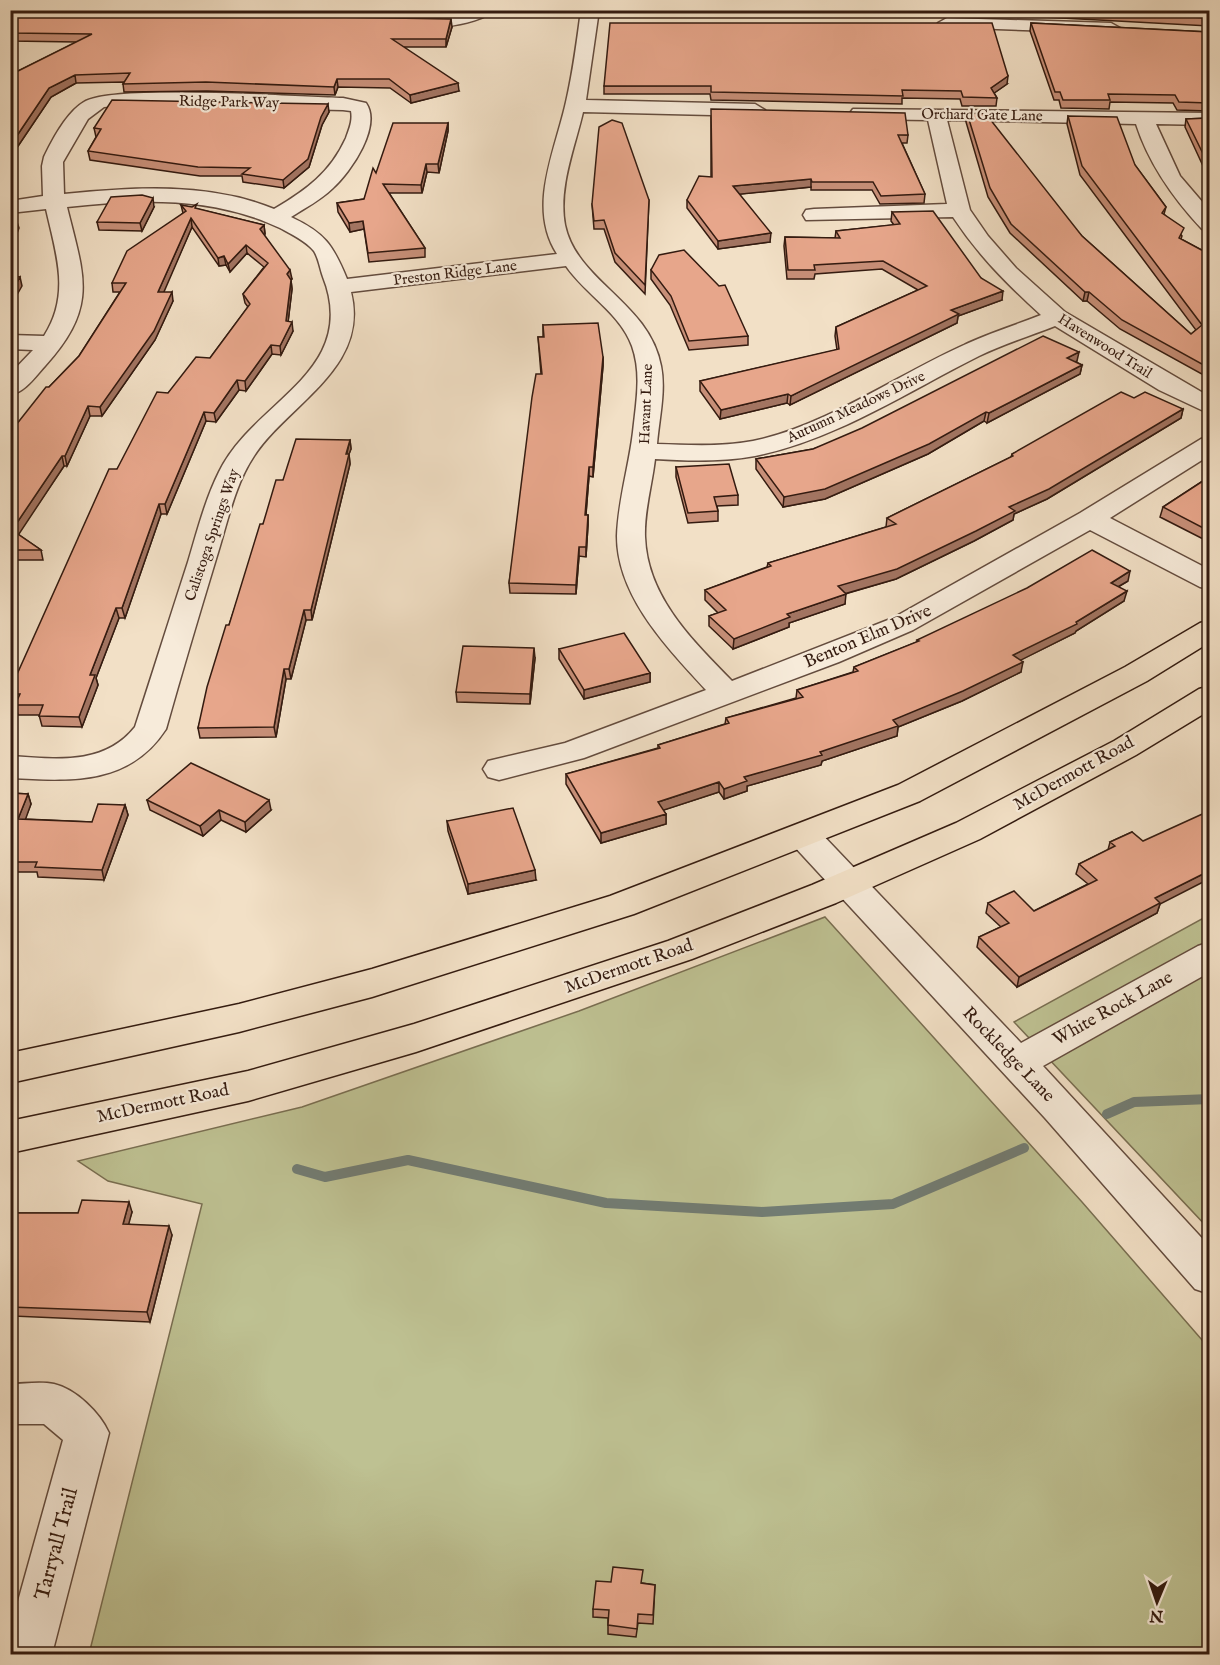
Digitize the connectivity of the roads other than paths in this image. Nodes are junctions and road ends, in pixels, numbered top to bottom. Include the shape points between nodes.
1 (478, 14) edge
2 (385, 19) edge
3 (596, 20) edge
4 (932, 24) edge
5 (1125, 29) edge
6 (575, 106) junction
7 (773, 111) edge
8 (843, 112) edge
9 (936, 114) junction
10 (1144, 118) junction
11 (1209, 119) edge
12 (55, 201) junction
13 (10, 207) edge
14 (959, 210) junction
15 (814, 215) dead end
16 (277, 216) junction
17 (1209, 224) edge
18 (571, 259) junction
19 (339, 287) junction
20 (1057, 317) junction
21 (10, 342) edge
22 (50, 343) junction
23 (10, 388) edge
24 (1209, 407) edge
25 (1209, 444) edge
26 (645, 451) junction
27 (1090, 519) junction
28 (1209, 581) edge
29 (1209, 629) edge
30 (726, 693) junction
31 (1209, 696) edge
32 (10, 767) edge
33 (499, 769) dead end
34 (804, 836) junction
35 (849, 884) junction
36 (1209, 955) edge
37 (1016, 1063) junction
38 (10, 1068) edge
39 (10, 1137) edge
40 (1209, 1276) edge
41 (10, 1404) edge
42 (28, 1654) edge

1 - 2 street
3 - 6 street, Havant Lane
4 - 5 street
6 - 7 street
6 - 18 street, Havant Lane via 555,197 554,222
8 - 9 street, Orchard Gate Lane
9 - 10 street, Orchard Gate Lane
9 - 14 street, Havenwood Trail
10 - 11 street, Orchard Gate Lane
10 - 17 street via 1168,175
12 - 13 street, Calistoga Springs Way
12 - 16 street, Calistoga Springs Way via 129,196 195,198
12 - 16 street, Ridge Park Way via 55,156 83,110 100,101 359,107 363,119 347,162 324,187
12 - 22 street via 72,269 70,303
14 - 15 street
14 - 20 street, Havenwood Trail via 1008,273
16 - 19 street, Calistoga Springs Way via 323,249
18 - 19 street, Preston Ridge Lane
18 - 26 street, Havant Lane via 584,277 633,324 645,343 650,370
19 - 32 street, Calistoga Springs Way via 343,318 333,353 246,448 234,470 150,729 135,750 122,758 79,768
20 - 24 street, Havenwood Trail
20 - 26 street, Autumn Meadows Drive via 972,350 799,436 755,448 708,454
21 - 22 street
22 - 23 street
25 - 27 street, Benton Elm Drive
26 - 30 street, Havant Lane via 631,538 640,578 671,634
27 - 28 street
27 - 30 street, Benton Elm Drive via 903,624
29 - 34 main road via 1136,674 919,787
30 - 33 street, Benton Elm Drive via 573,751
31 - 35 main road, McDermott Road via 1125,748 968,831
34 - 35 street, Rockledge Lane
34 - 38 main road via 622,905 372,983 239,1018
35 - 37 street, Rockledge Lane
35 - 39 main road, McDermott Road via 680,950 416,1038 248,1086
36 - 37 street, White Rock Lane
37 - 40 street, Rockledge Lane
41 - 42 street, Tarryall Trail via 52,1404 87,1433

